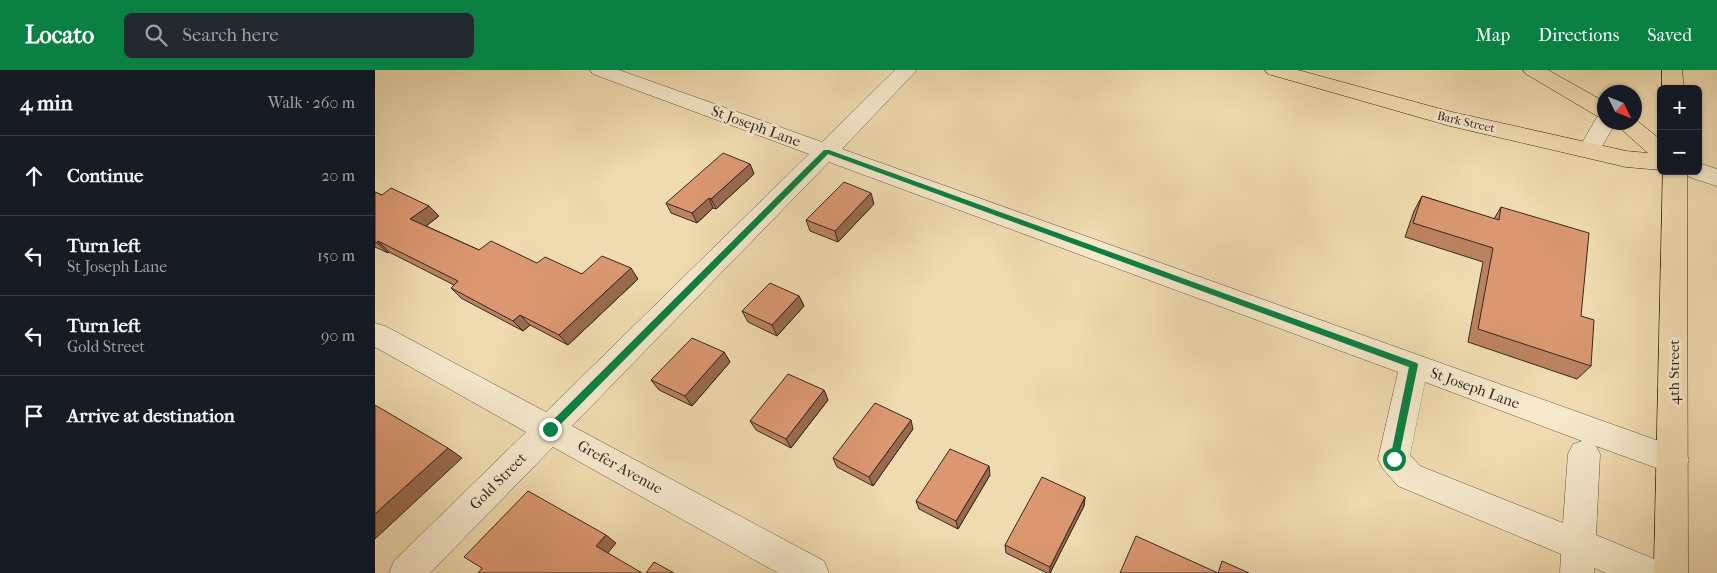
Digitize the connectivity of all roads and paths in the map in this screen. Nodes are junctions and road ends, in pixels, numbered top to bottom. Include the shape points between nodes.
1 (600, 70) edge
2 (907, 70) edge
3 (1275, 70) edge
4 (1533, 70) edge
5 (1672, 70) edge
6 (1673, 85) edge
7 (1597, 106) edge
8 (1600, 130) edge
9 (1634, 130) edge
10 (1657, 149) edge
11 (1589, 150) junction
12 (827, 151) junction
13 (1657, 162) edge
14 (1702, 173) edge
15 (1675, 175) edge
16 (1717, 178) edge
17 (375, 334) edge
18 (1414, 365) junction
19 (550, 429) junction
20 (1585, 454) dead end
21 (1673, 460) junction
22 (1578, 559) edge
23 (406, 573) edge
24 (812, 573) edge
25 (1647, 573) edge
26 (1671, 573) edge

1 - 12 street, St Joseph Lane
2 - 12 street, Gold Street
3 - 11 main road, Bark Street via 1450,119
4 - 7 main road
5 - 6 main road
8 - 11 street
9 - 10 main road
11 - 13 main road, Bark Street
12 - 18 street, St Joseph Lane
12 - 19 street, Gold Street
14 - 16 street
15 - 21 main road, 4th Street
17 - 19 street, Grefer Avenue
18 - 21 street, St Joseph Lane
18 - 22 street via 1394,459 1409,476
19 - 23 street, Gold Street
19 - 24 street, Grefer Avenue
20 - 22 street
21 - 26 main road, 4th Street
22 - 25 street

